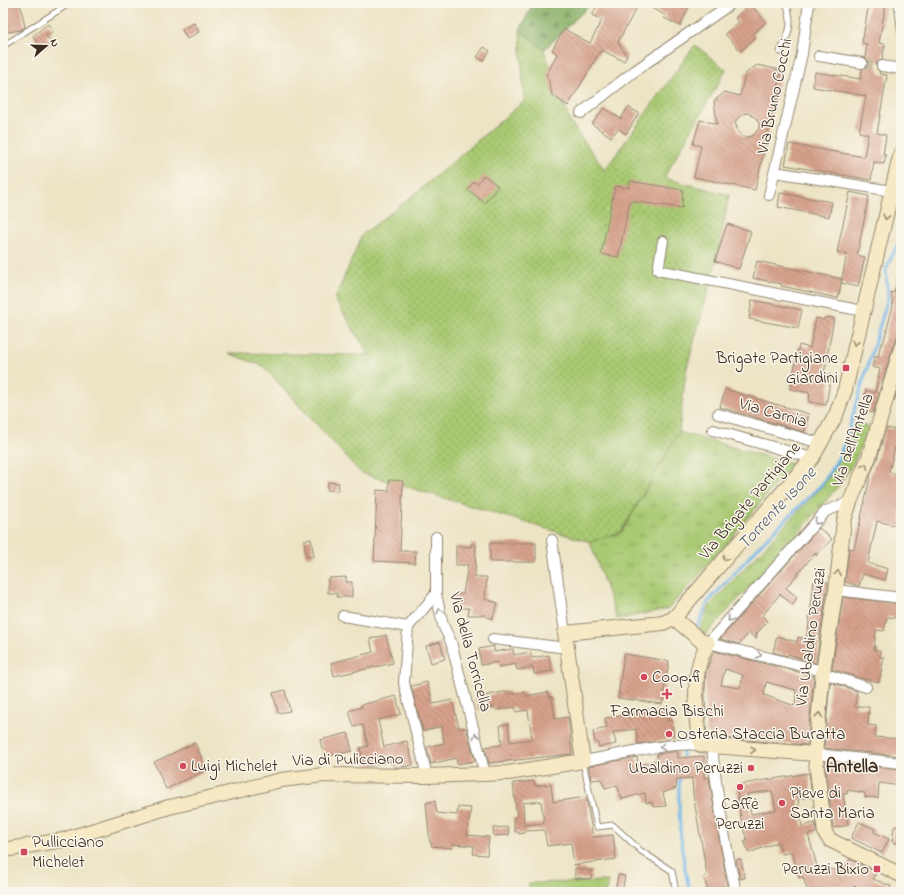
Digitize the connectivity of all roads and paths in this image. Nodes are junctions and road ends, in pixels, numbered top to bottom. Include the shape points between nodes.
1 (70, 3) edge
2 (732, 3) edge
3 (786, 3) edge
4 (809, 3) edge
5 (897, 3) edge
6 (901, 34) edge
7 (3, 46) edge
8 (780, 52) dead end
9 (819, 56) dead end
10 (862, 63) tunnel mouth
11 (882, 66) tunnel mouth
12 (901, 69) edge
13 (581, 113) dead end
14 (901, 152) edge
15 (775, 172) junction
16 (892, 191) junction
17 (769, 195) dead end
18 (663, 241) dead end
19 (863, 311) junction
20 (901, 348) edge
21 (899, 368) edge
22 (718, 414) dead end
23 (713, 430) dead end
24 (820, 443) junction
25 (812, 458) junction
26 (850, 502) junction
27 (436, 537) dead end
28 (552, 540) dead end
29 (836, 590) junction
30 (436, 594) junction
31 (901, 598) edge
32 (343, 616) dead end
33 (674, 618) junction
34 (408, 627) junction
35 (566, 633) junction
36 (493, 639) dead end
37 (708, 643) junction
38 (567, 648) junction
39 (823, 671) junction
40 (866, 688) dead end
41 (707, 746) junction
42 (815, 754) junction
43 (583, 761) junction
44 (901, 763) edge
45 (485, 774) junction
46 (427, 776) junction
47 (3, 850) edge
48 (901, 876) edge
49 (676, 892) edge
50 (736, 892) edge

1 - 7 lane
2 - 13 street via 636,70
3 - 8 lane via 791,24
4 - 15 street, Via Bruno Cocchi via 802,54
5 - 6 lane
9 - 10 street
11 - 12 street
14 - 16 street, Via Brigate Partigiane
15 - 16 street
15 - 17 street, Via Bruno Cocchi
16 -> 19 street, Via Brigate Partigiane
18 - 19 street via 658,270
19 -> 24 street, Via Brigate Partigiane via 845,390 836,416
20 - 21 street, Via dell'Antella
26 -> 21 street, Via dell'Antella via 869,457
22 - 24 street, Via Carnia
23 - 25 street, Via Carnia
24 - 25 street, Via Brigate Partigiane
25 -> 33 street, Via Brigate Partigiane
29 -> 26 street, Via Ubaldino Peruzzi via 844,521
26 -> 37 street, Via dell'Antella via 826,511
27 - 30 street, Via della Torricella
28 - 35 street
29 - 31 street
29 - 39 street, Via Ubaldino Peruzzi
30 - 34 street
45 -> 30 street, Via della Torricella via 452,642 444,625
32 - 34 street
33 - 35 street via 663,623
33 - 37 street via 701,641
34 - 46 street via 404,682
35 - 38 street
36 - 38 street
37 -> 39 street
37 - 41 street, Via dell'Antella via 700,662 697,691 697,735
38 - 43 street
39 - 40 street
42 -> 39 street, Via Ubaldino Peruzzi
41 -> 42 street
41 -> 43 street, Via di Pulicciano via 661,747
41 - 50 street
42 - 44 street
42 - 48 street, Via Ubaldino Peruzzi via 825,833 830,840
43 - 45 street, Via di Pulicciano
43 - 49 lane via 597,827 613,825 640,851 672,871
45 - 46 street, Via di Pulicciano
46 - 47 street, Via di Pulicciano via 324,775 281,780 162,809 63,840

